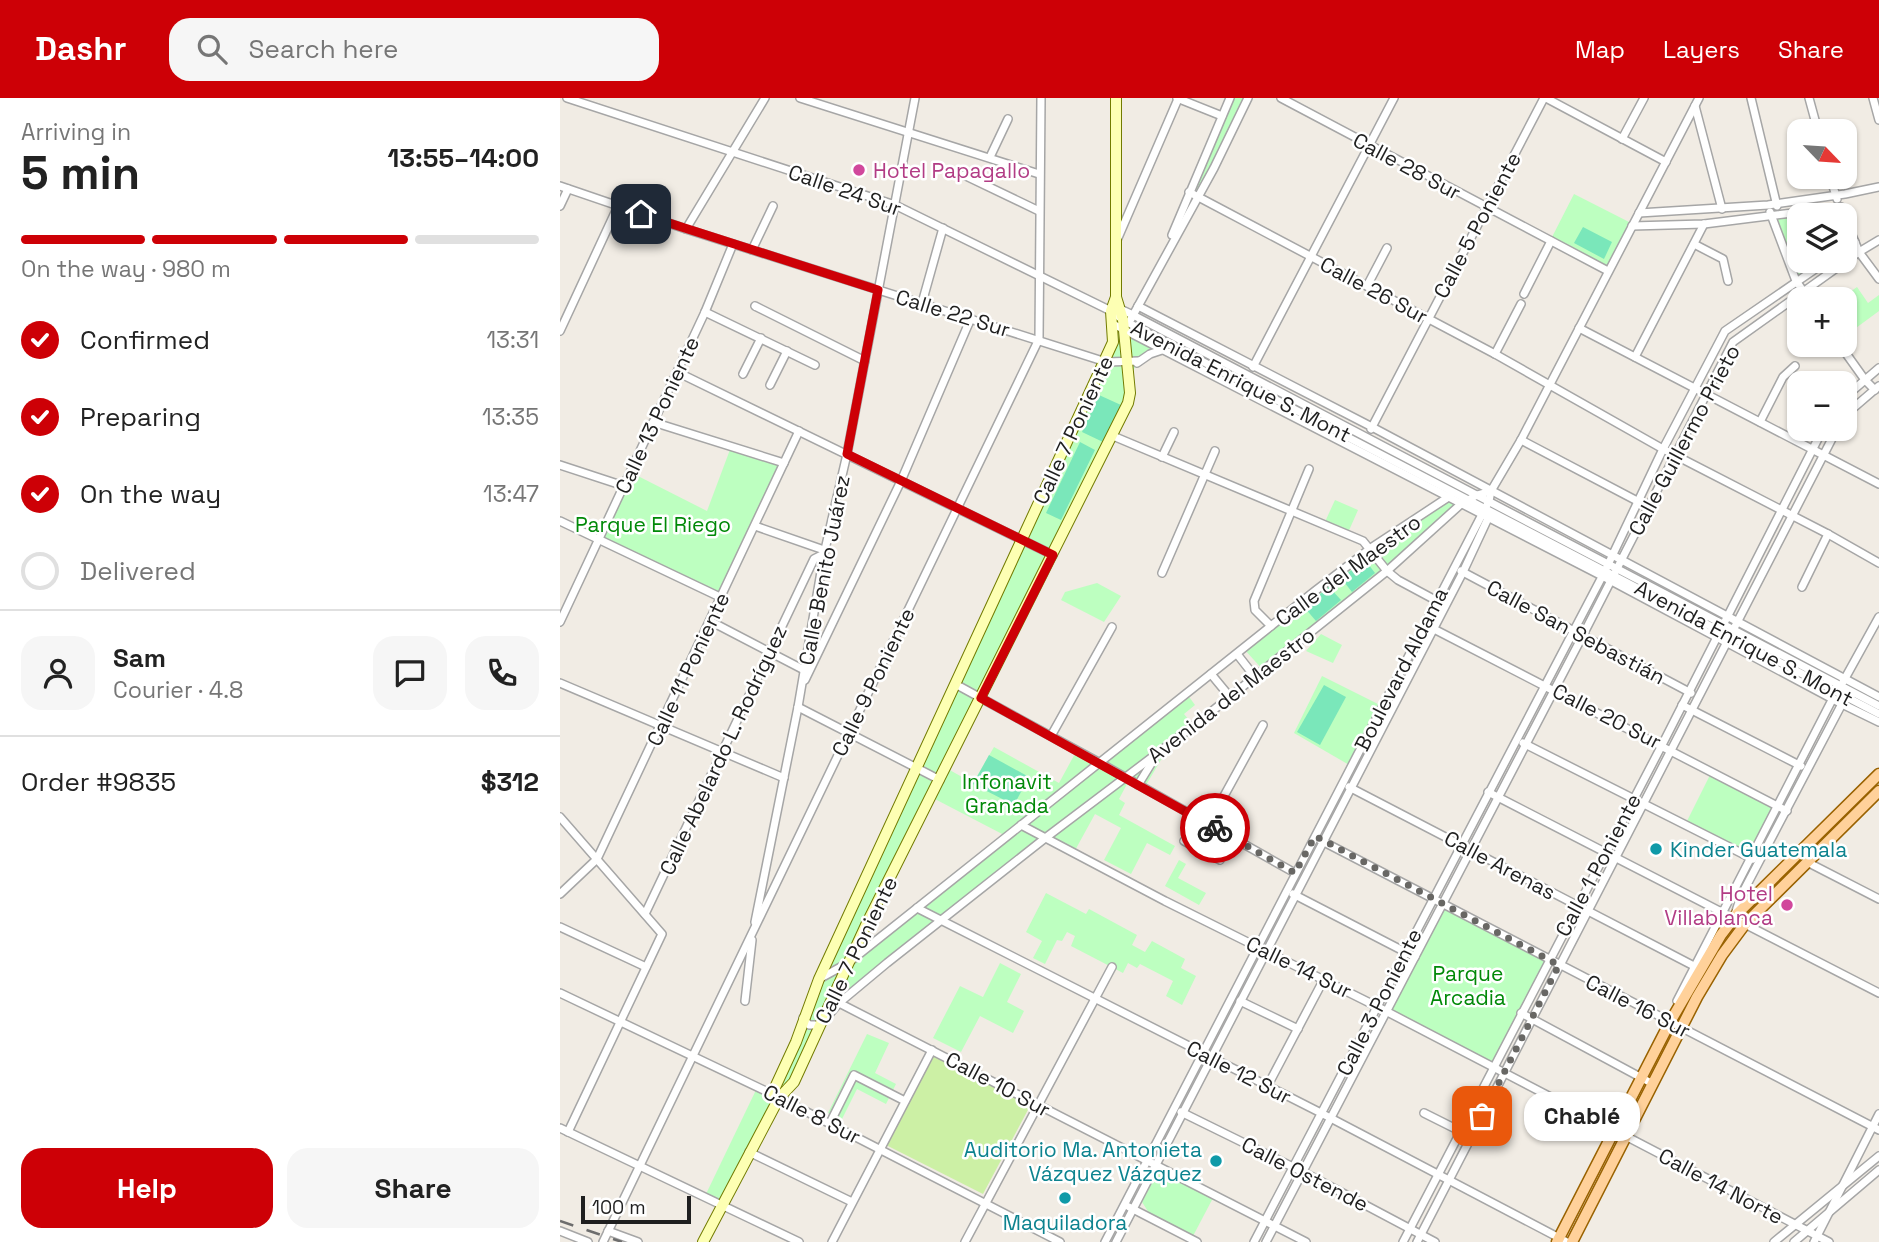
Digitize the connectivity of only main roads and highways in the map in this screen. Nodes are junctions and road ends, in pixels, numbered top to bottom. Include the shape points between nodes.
1 (1116, 98) edge
2 (1122, 324) junction
3 (1879, 774) edge
4 (1879, 791) edge
5 (776, 1096) junction
6 (1564, 1241) edge
7 (703, 1242) edge

1 - 2 main road, Calle 7 Poniente via 1116,310
2 - 5 main road, Calle 7 Poniente via 819,979
2 - 5 main road, Calle 7 Poniente via 1128,403 848,963 794,1082
3 - 6 main road via 1728,916 1668,1021
4 - 6 main road via 1745,925 1722,955
5 - 7 main road, Calle 7 Poniente

